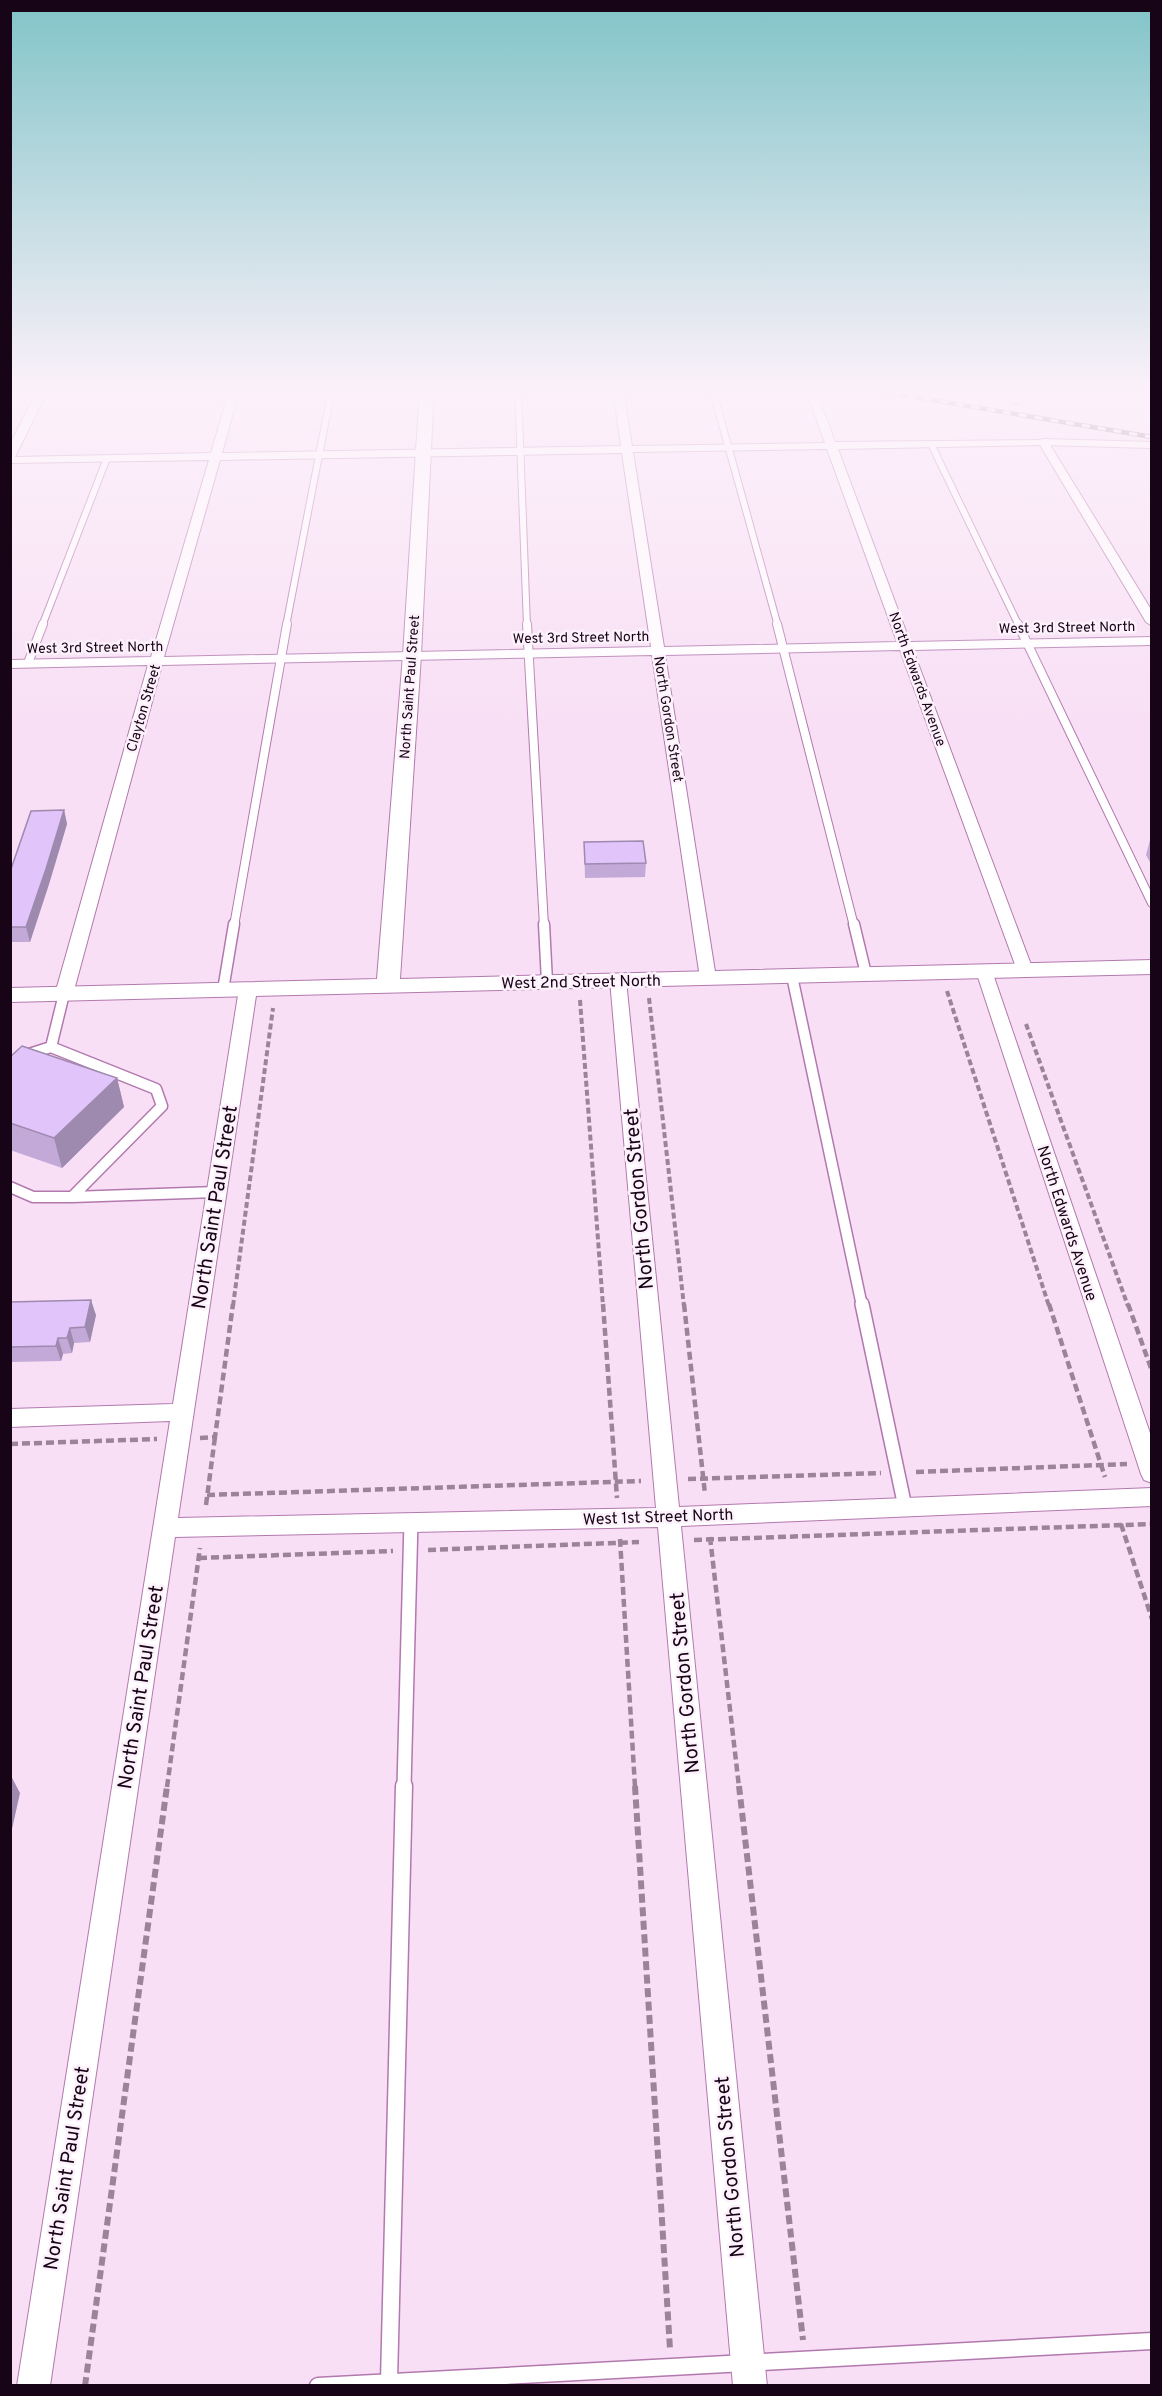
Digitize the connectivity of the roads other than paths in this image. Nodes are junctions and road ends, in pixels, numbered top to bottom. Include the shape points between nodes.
1 (91, 500) edge
2 (203, 500) edge
3 (312, 500) edge
4 (421, 500) edge
5 (523, 500) edge
6 (636, 500) edge
7 (743, 500) edge
8 (852, 500) edge
9 (957, 500) edge
10 (1078, 500) edge
11 (1152, 622) edge
12 (1152, 641) edge
13 (1025, 643) junction
14 (906, 645) junction
15 (783, 648) junction
16 (659, 650) junction
17 (528, 653) junction
18 (412, 655) junction
19 (280, 658) junction
20 (157, 661) junction
21 (28, 663) junction
22 (10, 664) edge
23 (1152, 903) edge
24 (1152, 967) edge
25 (1025, 970) junction
26 (984, 971) junction
27 (866, 974) junction
28 (792, 976) junction
29 (708, 978) junction
30 (618, 980) junction
31 (547, 982) junction
32 (388, 986) junction
33 (235, 989) junction
34 (64, 994) junction
35 (10, 995) edge
36 (51, 1047) junction
37 (10, 1069) edge
38 (10, 1188) edge
39 (216, 1192) junction
40 (72, 1197) junction
41 (182, 1412) junction
42 (10, 1418) edge
43 (1152, 1474) edge
44 (1152, 1497) edge
45 (905, 1507) junction
46 (668, 1516) junction
47 (411, 1521) junction
48 (165, 1528) junction
49 (1152, 2341) edge
50 (749, 2373) edge
51 (389, 2381) junction
52 (33, 2385) edge
53 (318, 2385) edge

1 - 21 lane
2 - 20 street, Clayton Street
3 - 19 lane
4 - 18 street, North Saint Paul Street
5 - 17 lane
6 - 16 street, North Gordon Street
7 - 15 lane
8 - 14 street, North Edwards Avenue
9 - 13 lane
10 - 11 street
12 - 13 street, West 3rd Street North
13 - 14 street, West 3rd Street North
13 - 23 lane
14 - 15 street, West 3rd Street North
14 - 25 street, North Edwards Avenue
15 - 16 street, West 3rd Street North
15 - 27 lane
16 - 17 street, West 3rd Street North
16 - 29 street, North Gordon Street
17 - 18 street, West 3rd Street North
17 - 31 lane
18 - 19 street, West 3rd Street North
18 - 32 street, North Saint Paul Street
19 - 20 street, West 3rd Street North
19 - 33 lane
20 - 21 street, West 3rd Street North
20 - 34 street, Clayton Street
21 - 22 street, West 3rd Street North
24 - 25 street, West 2nd Street North
25 - 26 street, West 2nd Street North
26 - 27 street, West 2nd Street North
26 - 43 street, North Edwards Avenue
27 - 28 street, West 2nd Street North
28 - 29 street, West 2nd Street North
28 - 45 lane
29 - 30 street, West 2nd Street North
30 - 31 street, West 2nd Street North
30 - 46 street, North Gordon Street
31 - 32 street, West 2nd Street North
32 - 33 street, West 2nd Street North
33 - 34 street, West 2nd Street North
33 - 39 street, North Saint Paul Street
34 - 35 street, West 2nd Street North
34 - 36 lane
36 - 37 lane via 26,1056
36 - 40 lane via 156,1089 162,1106
38 - 40 lane via 33,1197
39 - 40 lane
39 - 41 street, North Saint Paul Street
41 - 42 street
41 - 48 street, North Saint Paul Street
44 - 45 street, West 1st Street North
45 - 46 street, West 1st Street North
46 - 47 street, West 1st Street North
46 - 50 street, North Gordon Street
47 - 48 street, West 1st Street North
47 - 51 lane
48 - 52 street, North Saint Paul Street
49 - 50 lane via 805,2358
50 - 51 lane via 671,2365
51 - 53 lane

